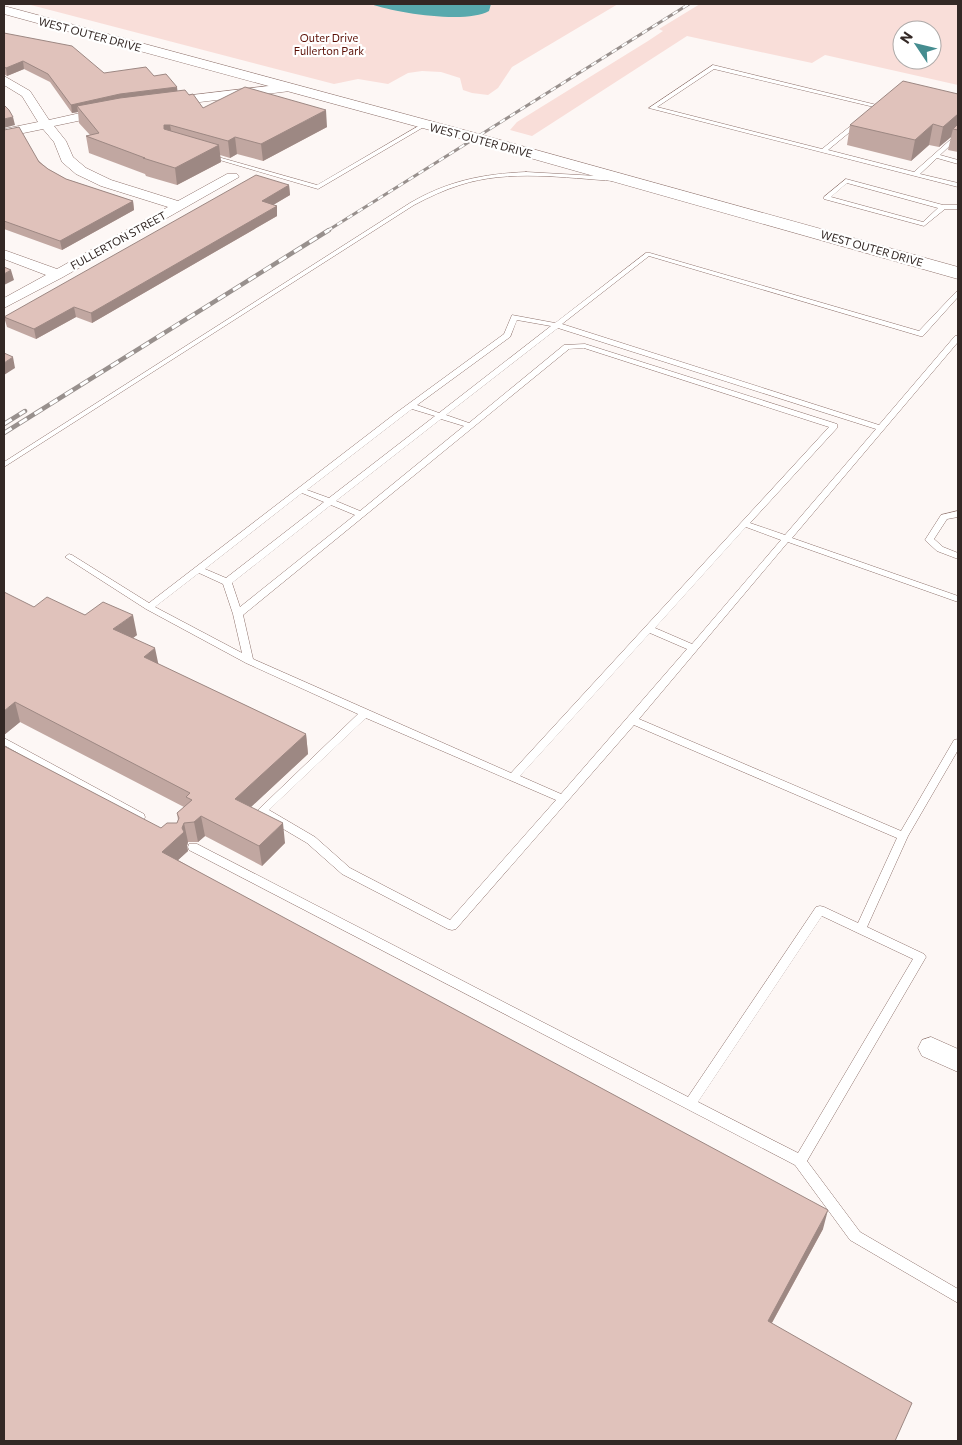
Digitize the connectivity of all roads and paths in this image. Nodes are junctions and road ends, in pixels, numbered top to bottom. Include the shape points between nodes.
1 (4, 10) edge
2 (4, 80) edge
3 (286, 88) junction
4 (886, 100) edge
5 (159, 103) edge
6 (878, 106) junction
7 (122, 108) edge
8 (46, 123) junction
9 (424, 125) junction
10 (4, 133) edge
11 (958, 135) edge
12 (823, 151) junction
13 (206, 155) edge
14 (936, 156) junction
15 (958, 162) edge
16 (916, 174) junction
17 (232, 176) dead end
18 (623, 179) junction
19 (958, 185) edge
20 (179, 206) junction
21 (943, 207) junction
22 (958, 207) edge
23 (4, 254) edge
24 (958, 272) edge
25 (58, 274) junction
26 (958, 293) edge
27 (4, 304) edge
28 (557, 325) junction
29 (957, 342) edge
30 (411, 406) junction
31 (440, 416) junction
32 (470, 426) junction
33 (881, 428) junction
34 (4, 465) edge
35 (301, 490) junction
36 (330, 502) junction
37 (361, 514) junction
38 (958, 514) edge
39 (745, 524) junction
40 (787, 538) junction
41 (958, 556) edge
42 (70, 557) dead end
43 (198, 569) junction
44 (227, 582) junction
45 (958, 599) edge
46 (149, 608) junction
47 (238, 614) junction
48 (648, 629) junction
49 (694, 648) junction
50 (249, 661) junction
51 (365, 713) junction
52 (632, 720) junction
53 (4, 741) edge
54 (958, 742) edge
55 (513, 777) junction
56 (562, 799) junction
57 (150, 823) edge
58 (903, 836) junction
59 (193, 847) dead end
60 (861, 929) junction
61 (931, 1048) dead end
62 (958, 1061) edge
63 (690, 1104) junction
64 (800, 1161) junction
65 (958, 1296) edge

1 - 3 main road, WEST OUTER DRIVE
2 - 8 street via 26,94
3 - 5 street
3 - 9 main road, WEST OUTER DRIVE
4 - 6 lane
6 - 12 lane
6 - 12 lane via 713,67 652,108
7 - 8 street
8 - 10 street
8 - 20 street via 60,141 67,159 81,171 106,183
9 - 13 lane via 318,187
9 - 18 main road, WEST OUTER DRIVE
11 - 14 lane
12 - 16 lane
14 - 15 lane
14 - 16 lane
16 - 19 lane
17 - 20 street, FULLERTON STREET
18 - 24 main road, WEST OUTER DRIVE
18 - 34 lane via 512,175 488,177 440,190 412,204
20 - 25 street, FULLERTON STREET
21 - 21 lane via 924,224 826,198 846,181
21 - 22 lane
23 - 25 street
25 - 27 street, FULLERTON STREET
26 - 28 lane via 920,334 648,254
28 - 30 lane via 515,317 507,335
28 - 31 lane
28 - 33 lane
29 - 33 lane
30 - 31 lane
30 - 35 lane
31 - 32 lane
31 - 36 lane
32 - 37 lane
32 - 39 lane via 567,348 584,346 834,426
33 - 40 lane
35 - 36 lane
35 - 43 lane
36 - 37 lane
36 - 44 lane
37 - 47 lane
38 - 41 lane via 944,517 929,540 940,549
39 - 40 lane
39 - 48 lane
40 - 45 lane
40 - 49 lane
42 - 46 lane
43 - 44 lane
43 - 46 lane
44 - 47 lane
46 - 50 lane
47 - 50 lane
48 - 49 lane
48 - 55 lane
49 - 52 lane
50 - 51 lane
51 - 55 lane
51 - 56 lane via 262,810 312,840 346,871 452,926
52 - 56 lane
52 - 58 lane
53 - 57 lane
54 - 58 lane
55 - 56 lane
58 - 60 lane
59 - 63 lane
60 - 63 lane via 820,910
60 - 64 lane via 920,957
61 - 62 street
63 - 64 lane
64 - 65 lane via 854,1236

